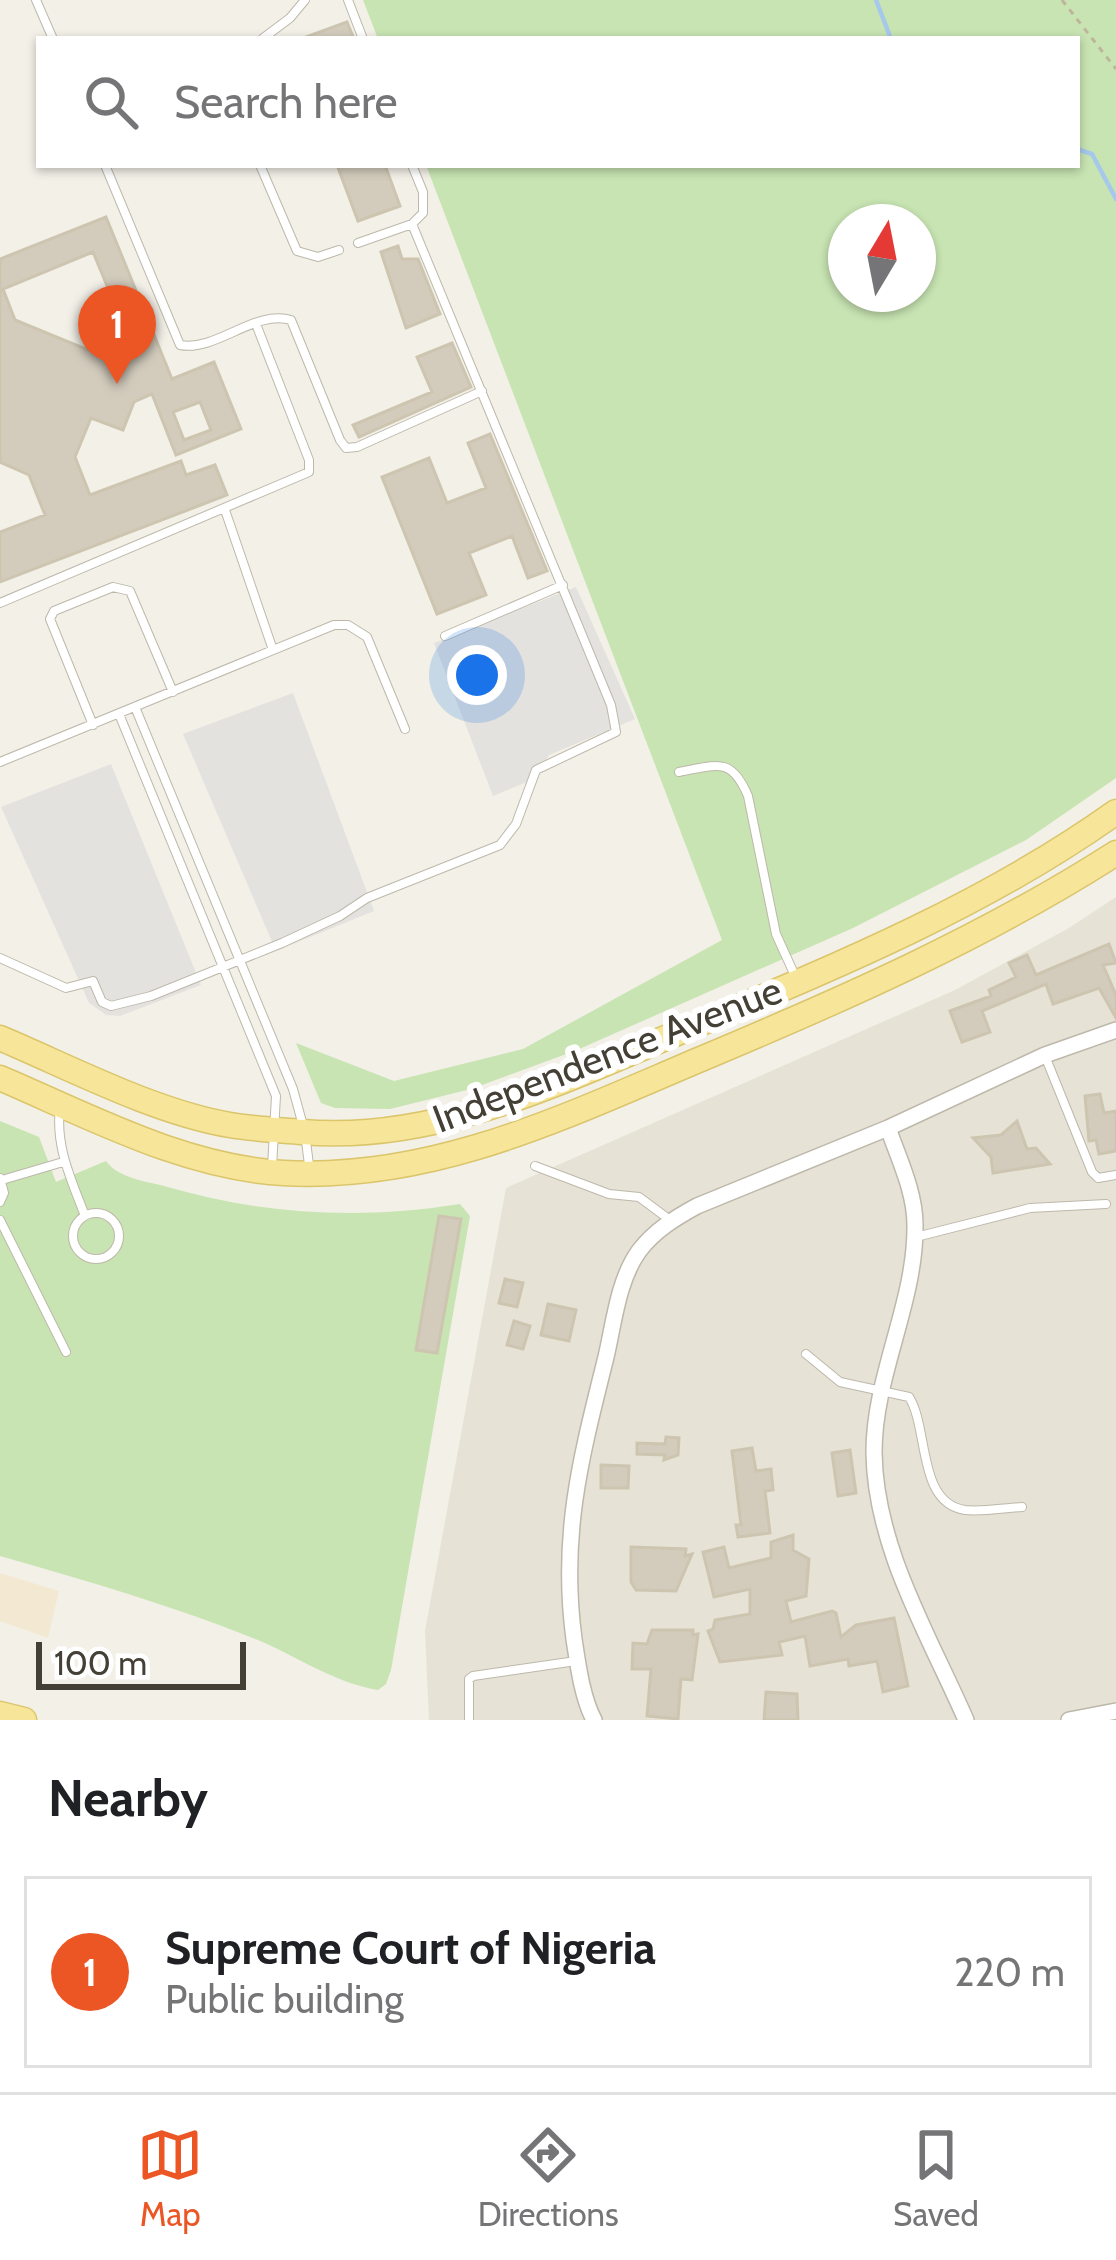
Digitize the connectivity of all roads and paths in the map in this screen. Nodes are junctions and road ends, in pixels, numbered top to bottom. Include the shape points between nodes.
1 (36, 0) edge
2 (304, 0) edge
3 (348, 0) edge
4 (1062, 0) edge
5 (52, 36) edge
6 (266, 36) edge
7 (362, 36) edge
8 (1116, 69) edge
9 (106, 168) edge
10 (261, 168) edge
11 (413, 168) edge
12 (412, 224) junction
13 (358, 243) dead end
14 (339, 250) dead end
15 (256, 324) junction
16 (482, 391) junction
17 (225, 509) junction
18 (562, 585) junction
19 (0, 603) edge
20 (445, 635) dead end
21 (273, 650) junction
22 (173, 692) junction
23 (135, 707) junction
24 (119, 714) junction
25 (93, 725) junction
26 (406, 729) dead end
27 (0, 762) edge
28 (679, 772) dead end
29 (1116, 812) edge
30 (1116, 853) edge
31 (0, 958) edge
32 (240, 959) junction
33 (223, 967) junction
34 (798, 983) junction
35 (1116, 1030) edge
36 (0, 1038) edge
37 (1045, 1055) junction
38 (0, 1078) edge
39 (61, 1104) junction
40 (888, 1128) junction
41 (276, 1129) junction
42 (305, 1132) junction
43 (64, 1161) junction
44 (535, 1166) dead end
45 (271, 1172) junction
46 (310, 1173) junction
47 (1116, 1175) edge
48 (1, 1179) edge
49 (0, 1202) edge
50 (1106, 1204) dead end
51 (85, 1216) junction
52 (0, 1220) edge
53 (671, 1220) junction
54 (914, 1238) junction
55 (66, 1352) dead end
56 (806, 1354) dead end
57 (882, 1390) junction
58 (1022, 1507) dead end
59 (578, 1661) junction
60 (1116, 1711) edge
61 (0, 1714) edge
62 (24, 1720) edge
63 (469, 1720) edge
64 (594, 1720) edge
65 (967, 1720) edge
66 (1069, 1720) edge

1 - 5 lane
2 - 6 lane
3 - 7 lane
4 - 8 path
9 - 15 lane via 180,344
10 - 14 lane via 297,251 318,257
11 - 12 lane via 425,204
12 - 13 lane
12 - 16 lane
15 - 16 lane via 291,320 346,448
15 - 17 lane via 310,468
16 - 18 lane
17 - 19 lane
17 - 21 lane
18 - 20 lane
18 - 32 lane via 617,722 612,736 536,770 500,845
21 - 22 lane
21 - 26 lane via 334,626 359,629
22 - 23 lane
22 - 25 lane via 130,591 113,587 54,611 50,619
23 - 24 lane
23 - 32 lane
24 - 25 lane
24 - 33 lane
25 - 27 lane
28 - 34 lane via 718,765 740,779 776,934
29 - 34 main road, Independence Avenue via 1002,884
30 - 46 main road, Independence Avenue via 906,971 506,1140 417,1163
31 - 33 lane via 66,988 93,981 111,1006
32 - 33 lane
32 - 42 lane
33 - 41 lane via 275,1096
34 - 42 main road, Independence Avenue via 485,1109 383,1131
35 - 37 street
36 - 41 main road, Independence Avenue via 173,1108
37 - 40 street
37 - 47 lane via 1092,1172
38 - 39 main road, Independence Avenue
39 - 43 lane
39 - 45 main road, Independence Avenue via 208,1160
40 - 53 street
40 - 54 street via 913,1203
41 - 42 main road, Independence Avenue
41 - 45 lane
42 - 46 lane
43 - 48 lane
43 - 51 lane
44 - 53 lane via 639,1197
45 - 46 main road, Independence Avenue
48 - 49 lane
50 - 54 lane via 1030,1208
51 - 51 lane via 74,1228 75,1246 88,1258 111,1255 117,1226 104,1214
52 - 55 lane
53 - 59 street via 637,1253 626,1278 581,1456 568,1589
54 - 57 street
56 - 57 lane via 839,1382
57 - 58 lane via 914,1405 933,1484 946,1503 963,1510
57 - 65 street via 874,1450 892,1555
59 - 63 lane via 473,1676
59 - 64 street
60 - 66 street
61 - 62 main road

